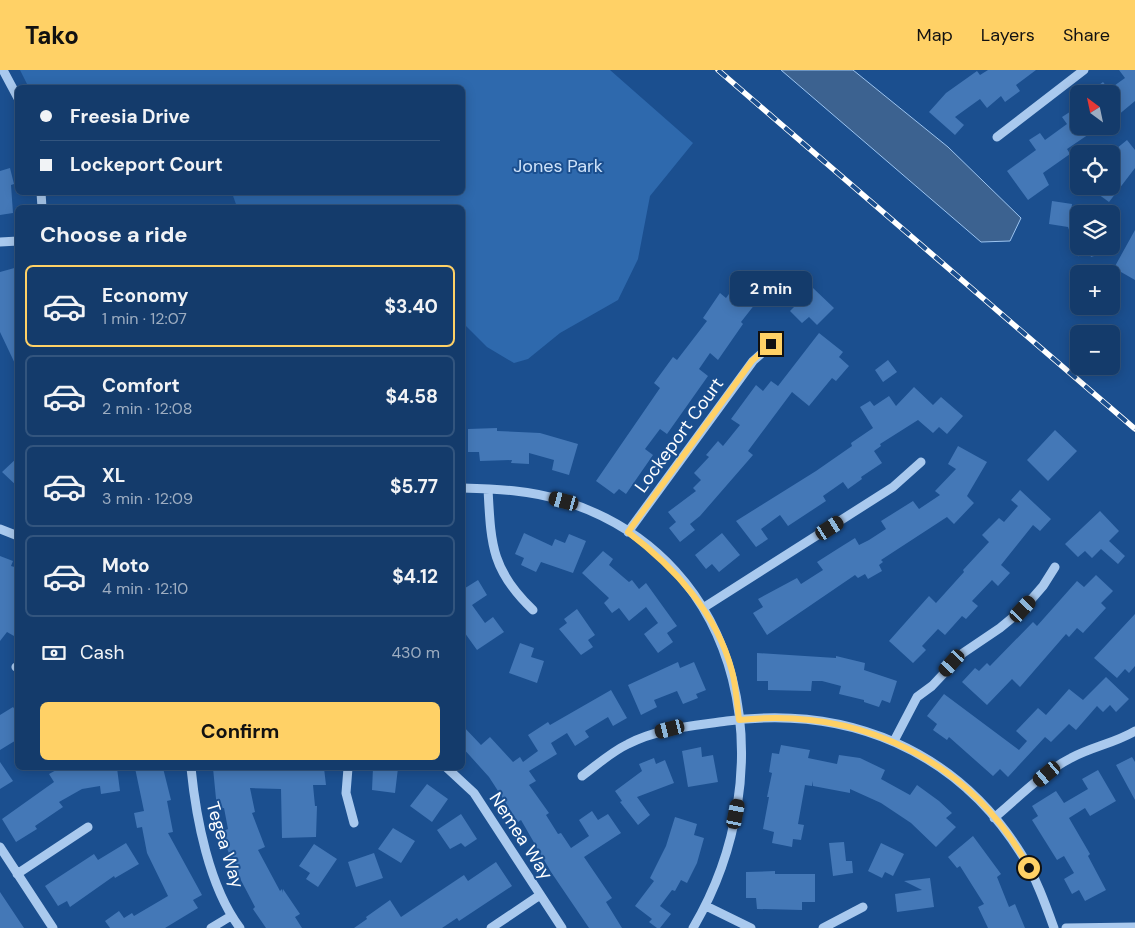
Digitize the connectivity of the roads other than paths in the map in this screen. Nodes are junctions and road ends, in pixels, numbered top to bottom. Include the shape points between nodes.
1 (3, 70) edge
2 (1084, 70) edge
3 (15, 92) edge
4 (997, 137) dead end
5 (15, 241) edge
6 (0, 242) edge
7 (779, 338) dead end
8 (921, 462) dead end
9 (465, 488) edge
10 (488, 489) junction
11 (0, 529) edge
12 (628, 532) junction
13 (15, 535) edge
14 (1055, 567) dead end
15 (703, 608) junction
16 (533, 610) dead end
17 (739, 720) junction
18 (1135, 731) edge
19 (894, 741) junction
20 (192, 770) edge
21 (348, 770) edge
22 (449, 770) edge
23 (582, 776) dead end
24 (994, 818) junction
25 (354, 823) dead end
26 (88, 827) dead end
27 (0, 848) edge
28 (17, 874) junction
29 (540, 895) junction
30 (706, 906) junction
31 (863, 907) dead end
32 (231, 916) junction
33 (1135, 927) edge
34 (52, 928) edge
35 (211, 928) edge
36 (240, 928) edge
37 (491, 928) edge
38 (562, 928) edge
39 (693, 928) edge
40 (751, 928) edge
41 (823, 928) edge
42 (1054, 928) edge
43 (1066, 928) edge

1 - 3 street
2 - 4 street
5 - 6 street
7 - 12 street, Lockeport Court via 752,361
8 - 15 street via 893,488
9 - 10 street
10 - 12 street via 511,489 564,501
10 - 16 street via 490,530 496,558 508,583
11 - 13 street
12 - 15 street via 666,563
14 - 19 street via 1023,609 963,653 932,686 916,697
15 - 17 street via 727,656
17 - 19 street via 824,720
17 - 23 street via 649,735 616,750
17 - 30 street via 743,769 739,801 727,854
18 - 24 street via 1059,765
19 - 24 street via 946,773 969,791
20 - 32 street, Tegea Way via 197,818 206,853
21 - 25 street via 346,792
22 - 29 street, Nemea Way via 474,793
24 - 42 street via 1027,864
26 - 28 street
27 - 28 street
28 - 34 street
29 - 37 street
29 - 38 street, Nemea Way
30 - 39 street
30 - 40 street
31 - 41 street
32 - 35 street
32 - 36 street, Tegea Way
33 - 43 street

